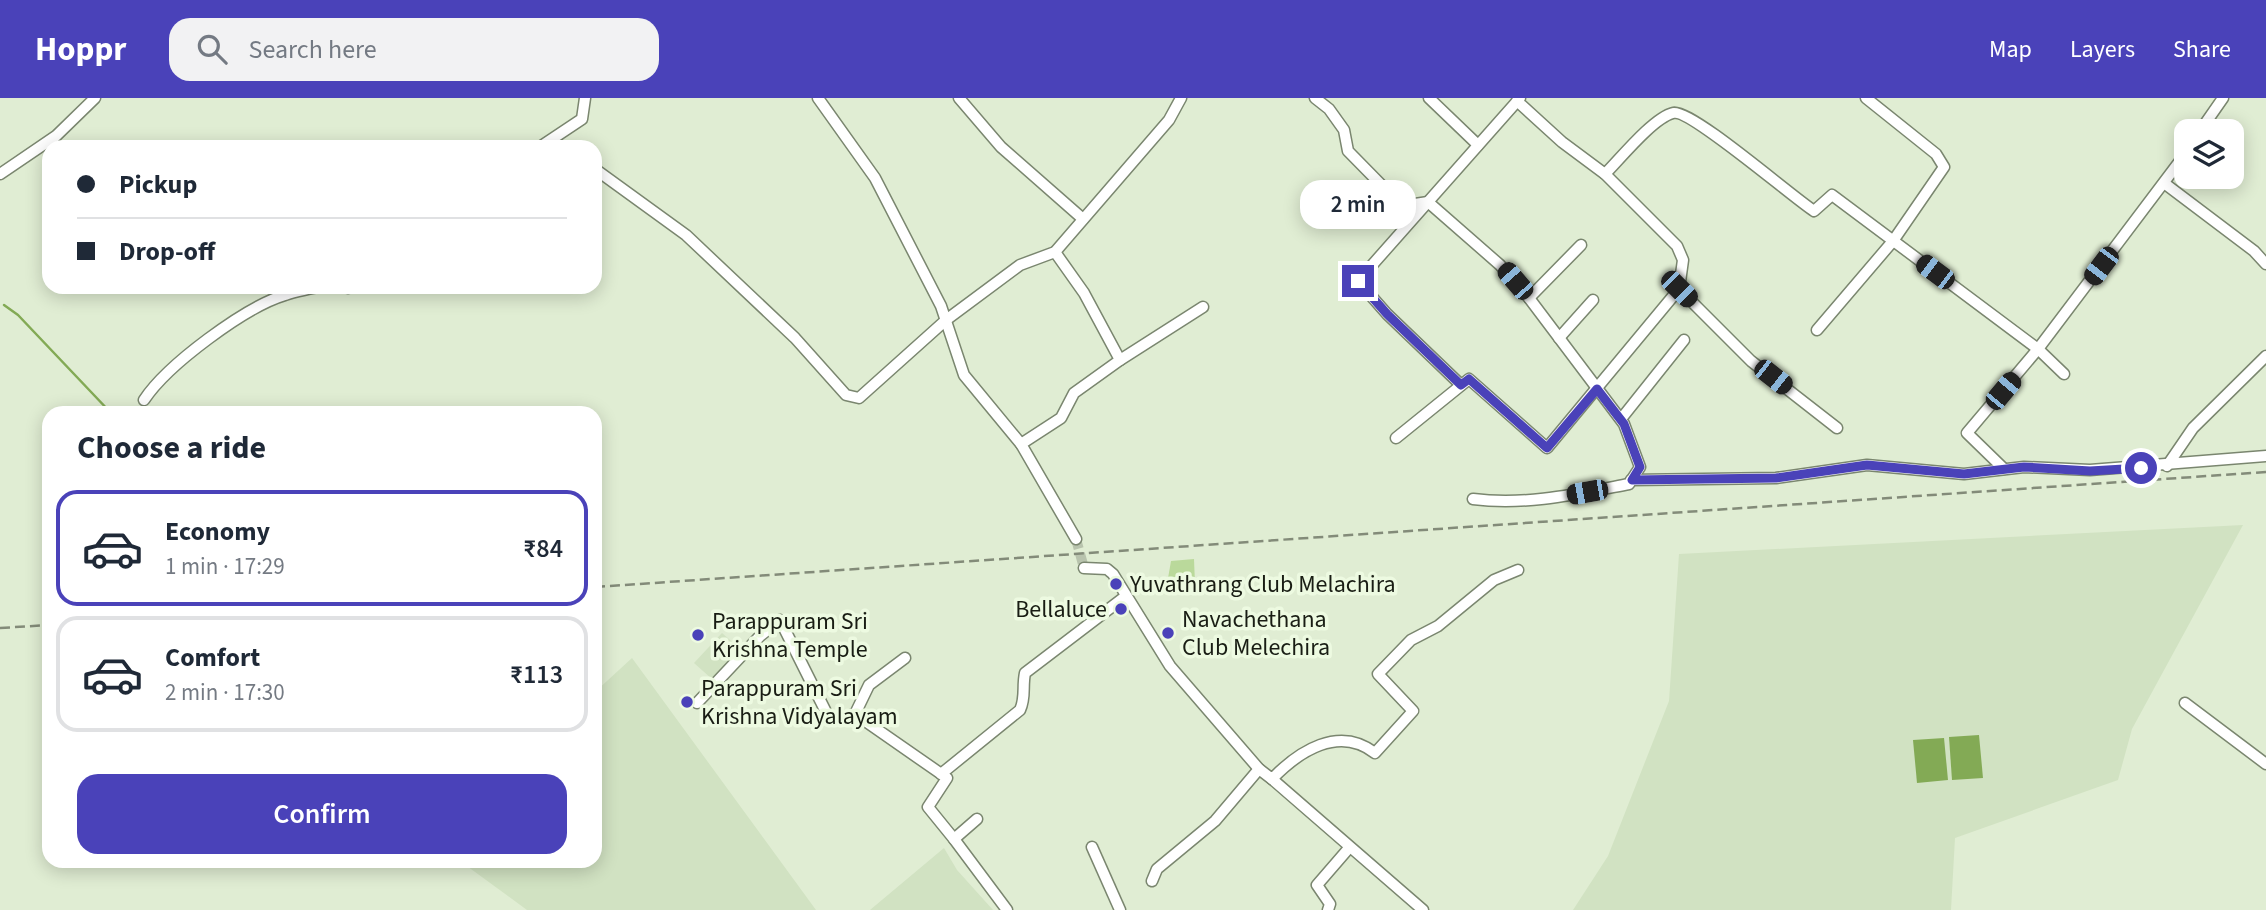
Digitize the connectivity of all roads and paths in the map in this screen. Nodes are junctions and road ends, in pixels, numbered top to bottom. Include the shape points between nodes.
1 (95, 98) edge
2 (585, 98) edge
3 (818, 98) edge
4 (959, 98) edge
5 (1181, 98) edge
6 (1315, 98) edge
7 (1429, 98) edge
8 (1866, 98) edge
9 (2223, 98) edge
10 (1519, 99) edge
11 (2208, 119) edge
12 (50, 140) edge
13 (551, 140) edge
14 (1478, 145) junction
15 (42, 146) edge
16 (2174, 169) edge
17 (0, 174) edge
18 (602, 174) edge
19 (1605, 174) junction
20 (2164, 183) junction
21 (1427, 202) junction
22 (1083, 219) junction
23 (1893, 241) junction
24 (1581, 245) dead end
25 (1055, 252) junction
26 (2266, 264) edge
27 (1679, 289) junction
28 (289, 294) edge
29 (1529, 298) junction
30 (1594, 300) dead end
31 (1203, 307) dead end
32 (946, 320) junction
33 (1817, 330) dead end
34 (1559, 338) junction
35 (1685, 340) dead end
36 (2038, 349) junction
37 (2266, 356) edge
38 (1120, 360) junction
39 (2064, 374) dead end
40 (1461, 385) junction
41 (1597, 389) junction
42 (144, 400) dead end
43 (1621, 419) junction
44 (1838, 428) dead end
45 (1395, 438) dead end
46 (1021, 444) junction
47 (2266, 456) edge
48 (2167, 466) junction
49 (2004, 469) junction
50 (1632, 480) junction
51 (1472, 499) dead end
52 (1076, 539) tunnel mouth
53 (1084, 568) dead end
54 (1518, 570) dead end
55 (1126, 596) junction
56 (905, 658) dead end
57 (697, 703) dead end
58 (2185, 703) dead end
59 (855, 714) junction
60 (2266, 764) edge
61 (1259, 769) junction
62 (942, 774) junction
63 (1272, 779) junction
64 (976, 819) dead end
65 (954, 839) junction
66 (1093, 847) dead end
67 (1349, 848) junction
68 (1152, 881) dead end
69 (1007, 910) edge
70 (1119, 910) edge
71 (1328, 910) edge
72 (1423, 910) edge

1 - 12 street
2 - 13 street via 582,119
3 - 32 street via 875,178
4 - 22 street via 1000,147
5 - 22 street via 1169,120
6 - 21 street via 1344,130 1348,151 1402,206
7 - 14 street
8 - 23 street via 1936,154 1944,167
9 - 11 street
10 - 14 street
10 - 19 street via 1562,142
14 - 21 street
15 - 17 street
16 - 20 street
18 - 32 street via 686,236 795,338 846,395 859,398
19 - 23 street via 1657,122 1680,113 1703,125 1814,211 1832,195
19 - 27 street via 1677,246 1684,260
20 - 26 street
20 - 36 street
21 - 29 street via 1500,265
21 - 40 street via 1358,281
22 - 25 street
23 - 33 street
23 - 36 street
24 - 29 street
25 - 32 street via 1020,265
25 - 38 street via 1084,293
27 - 41 street
27 - 44 street via 1751,360
28 - 42 street via 244,315 169,371
29 - 34 street
30 - 34 street
31 - 38 street
32 - 46 street via 964,375
34 - 41 street
35 - 43 street
36 - 39 street
36 - 49 street via 1967,433
37 - 48 street via 2193,428
38 - 46 street via 1074,393 1061,418
40 - 41 street via 1469,379 1547,448
40 - 45 street
41 - 43 street
43 - 50 street via 1640,467
46 - 52 street
47 - 48 street
48 - 49 street via 2090,471
49 - 50 street via 1964,474 1867,465 1776,478
50 - 51 street via 1531,501
53 - 55 street via 1107,569
54 - 63 street via 1494,580 1438,626 1411,640 1378,674 1413,711 1375,753 1349,740 1324,744 1300,753
55 - 61 street via 1177,676
55 - 62 street via 1025,673 1026,697 1020,710
56 - 59 street via 869,685
57 - 59 street via 780,620 830,720
58 - 60 street
59 - 62 street
61 - 63 street
61 - 68 street via 1215,821 1157,869
62 - 65 street via 947,778 928,807
63 - 67 street
64 - 65 street
65 - 69 street
66 - 70 street
67 - 71 street via 1317,884 1330,904
67 - 72 street

